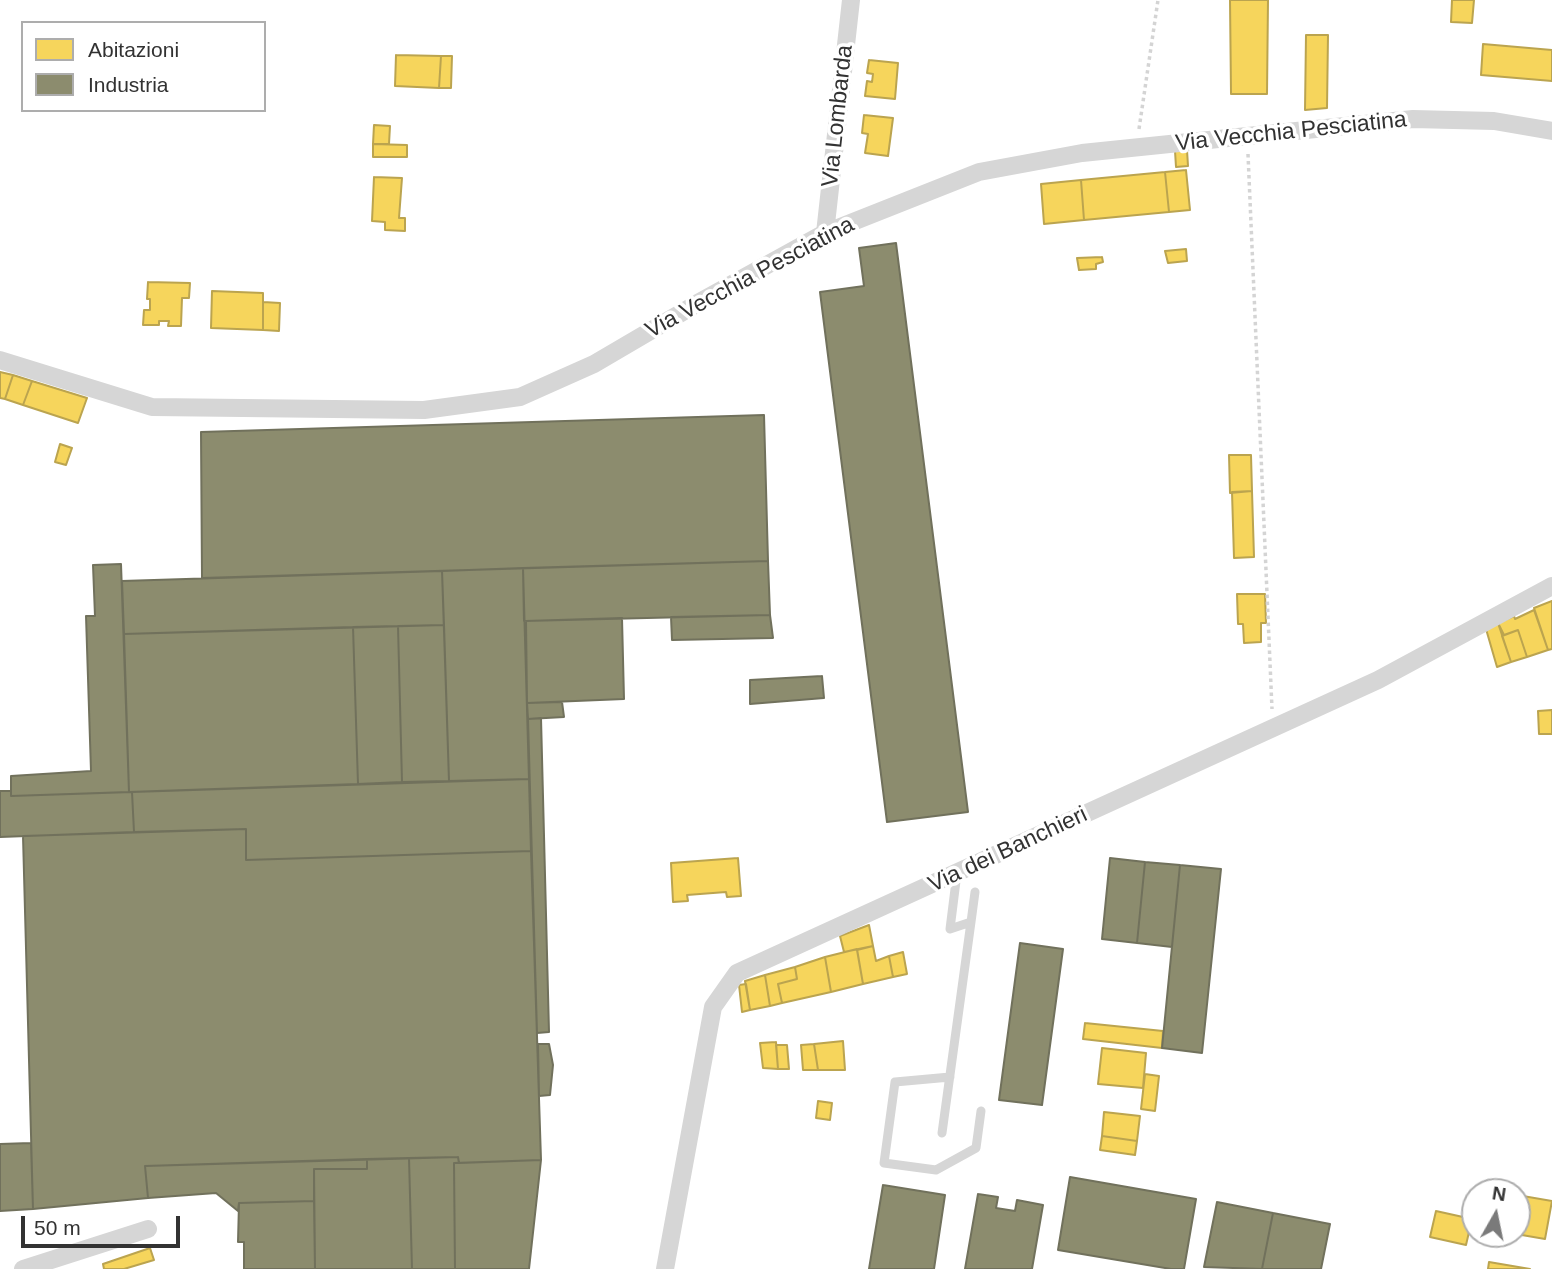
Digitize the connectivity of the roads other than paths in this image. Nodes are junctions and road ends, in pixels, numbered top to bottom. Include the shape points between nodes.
1 (851, 0) edge
2 (1552, 131) edge
3 (825, 233) junction
4 (0, 360) edge
5 (1552, 586) edge
6 (957, 873) junction
7 (975, 892) dead end
8 (971, 922) junction
9 (950, 1077) junction
10 (981, 1111) dead end
11 (942, 1133) dead end
12 (148, 1229) dead end
13 (23, 1269) edge
14 (665, 1269) edge

1 - 3 street, Via Lombarda
2 - 3 street, Via Vecchia Pesciatina via 1494,121 1413,119 1082,153 979,172
3 - 4 street, Via Vecchia Pesciatina via 594,364 520,397 424,410 152,407
5 - 6 street, Via dei Banchieri via 1378,680
6 - 8 lane via 950,929
6 - 14 street, Via dei Banchieri via 737,973 713,1007
7 - 8 lane
8 - 9 lane
9 - 10 lane via 895,1082 884,1163 936,1170 976,1148
9 - 11 lane
12 - 13 street

